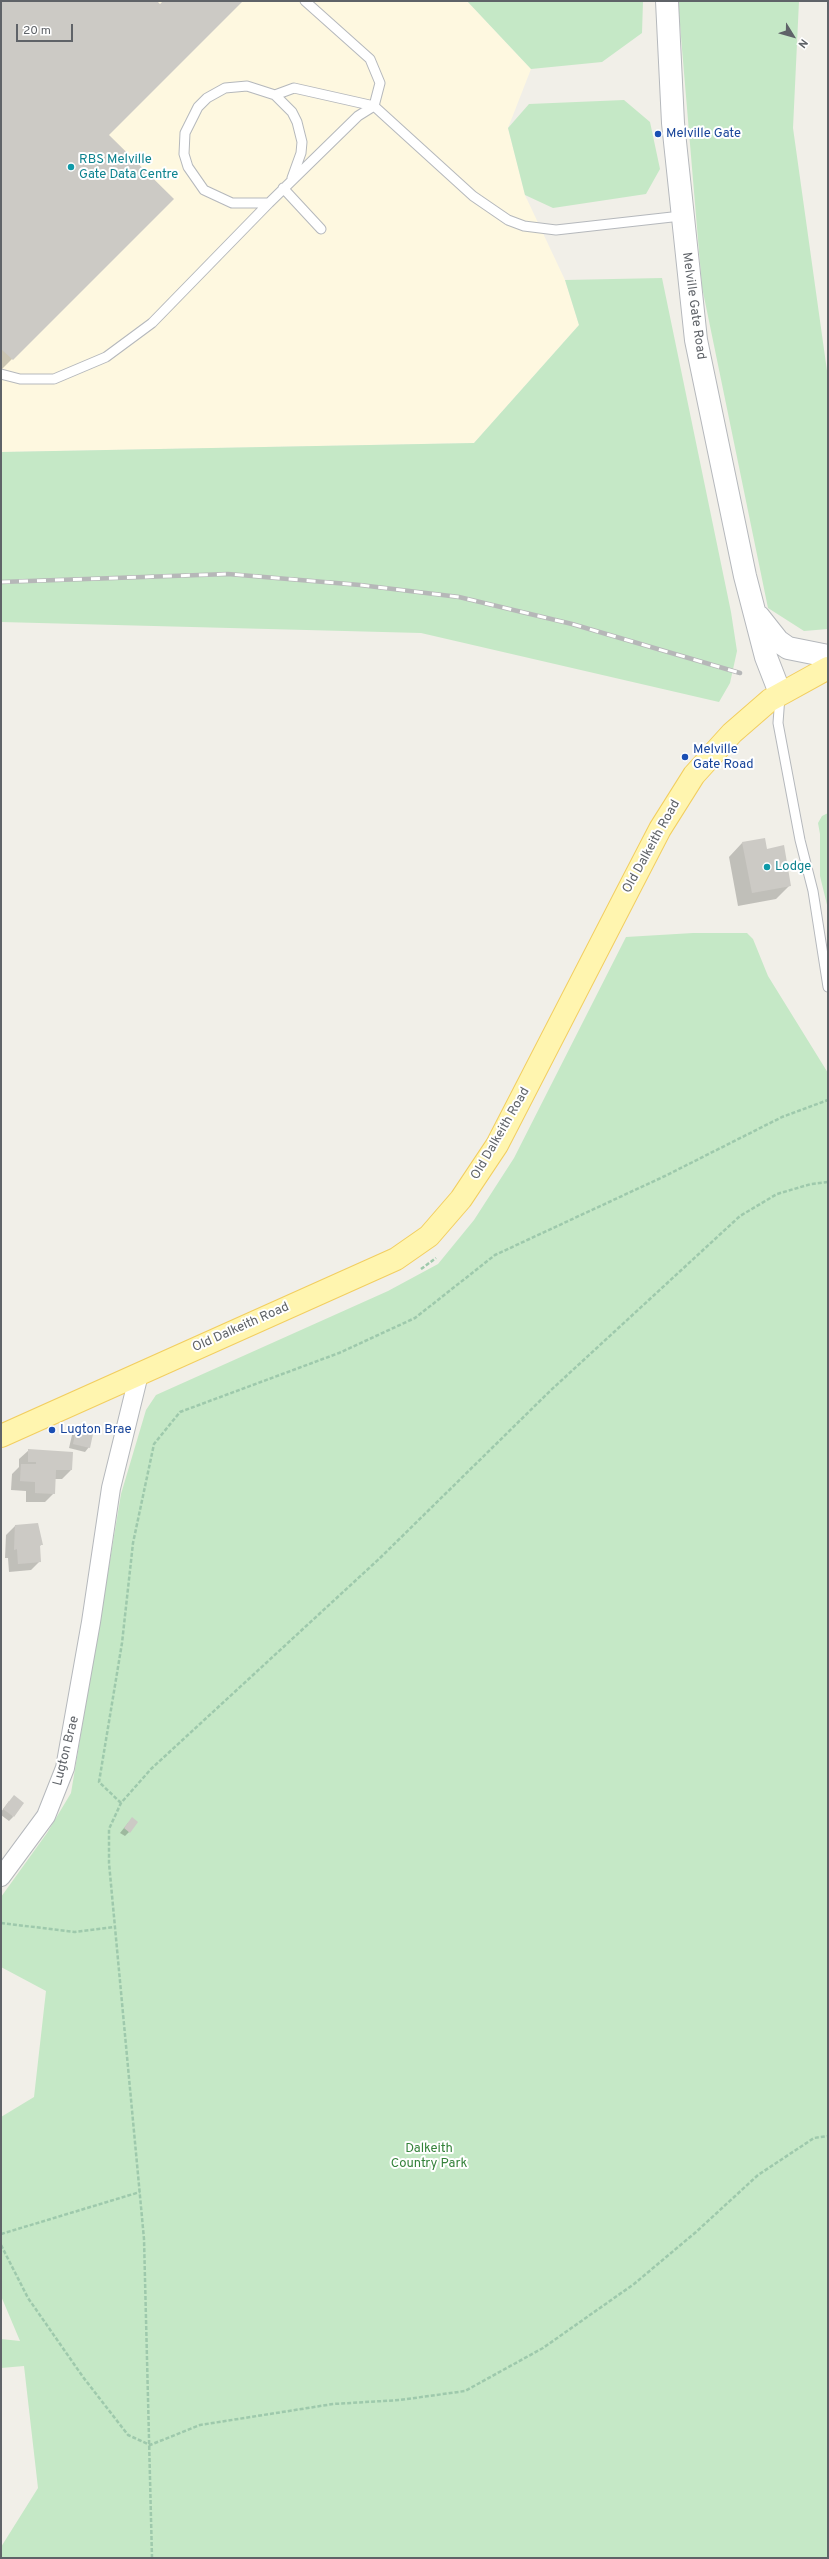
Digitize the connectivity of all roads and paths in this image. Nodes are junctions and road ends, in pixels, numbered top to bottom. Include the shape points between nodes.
1 (305, 1) edge
2 (667, 1) edge
3 (274, 95) junction
4 (374, 106) junction
5 (292, 178) junction
6 (283, 188) junction
7 (269, 203) junction
8 (681, 216) junction
9 (321, 229) dead end
10 (1, 374) edge
11 (752, 606) junction
12 (828, 656) edge
13 (828, 668) edge
14 (780, 693) junction
15 (828, 987) edge
16 (828, 1100) edge
17 (828, 1182) edge
18 (442, 1252) dead end
19 (418, 1270) dead end
20 (139, 1374) junction
21 (1, 1436) edge
22 (121, 1803) junction
23 (1, 1877) edge
24 (1, 1923) edge
25 (115, 1928) junction
26 (828, 2136) edge
27 (140, 2192) junction
28 (1, 2234) edge
29 (1, 2245) edge
30 (150, 2445) junction
31 (152, 2558) edge

1 - 4 lane via 370,59 380,84
2 - 8 street, Melville Gate Road via 672,123
3 - 4 lane via 294,88
3 - 5 lane via 292,112 302,142 302,153
3 - 7 lane via 247,86 225,88 207,98 198,107 185,133 184,154 188,167 204,190 232,203
4 - 5 lane via 358,116
4 - 8 lane via 473,196 508,220 524,226 556,230
5 - 6 lane
6 - 7 lane
6 - 9 lane
7 - 10 lane via 152,323 106,357 54,379 20,379
8 - 11 street, Melville Gate Road via 696,340
11 - 12 street, Melville Gate Road via 764,627 778,641 801,652
11 - 14 street, Melville Gate Road via 766,657
13 - 14 main road, Old Dalkeith Road
14 - 15 lane via 778,724 812,891
14 - 20 main road, Old Dalkeith Road via 736,729 713,752 676,803 630,884 497,1146 461,1200 439,1226 413,1249 396,1259
16 - 22 path via 782,1117 665,1176 495,1254 415,1318 339,1353 180,1412 154,1444 133,1543 122,1643 99,1782
17 - 22 path via 777,1194 740,1216 550,1391 380,1558 151,1769
18 - 19 path via 431,1264
20 - 21 main road, Old Dalkeith Road
20 - 23 street, Lugton Brae via 111,1488 65,1768 46,1816
22 - 25 path via 110,1829 109,1863
24 - 25 path via 75,1932
25 - 27 path
26 - 30 path via 814,2138 758,2175 634,2284 543,2348 464,2391 400,2400 333,2404 200,2425
27 - 28 path
27 - 30 path via 144,2239
29 - 30 path via 28,2298 83,2377 128,2435
30 - 31 path

